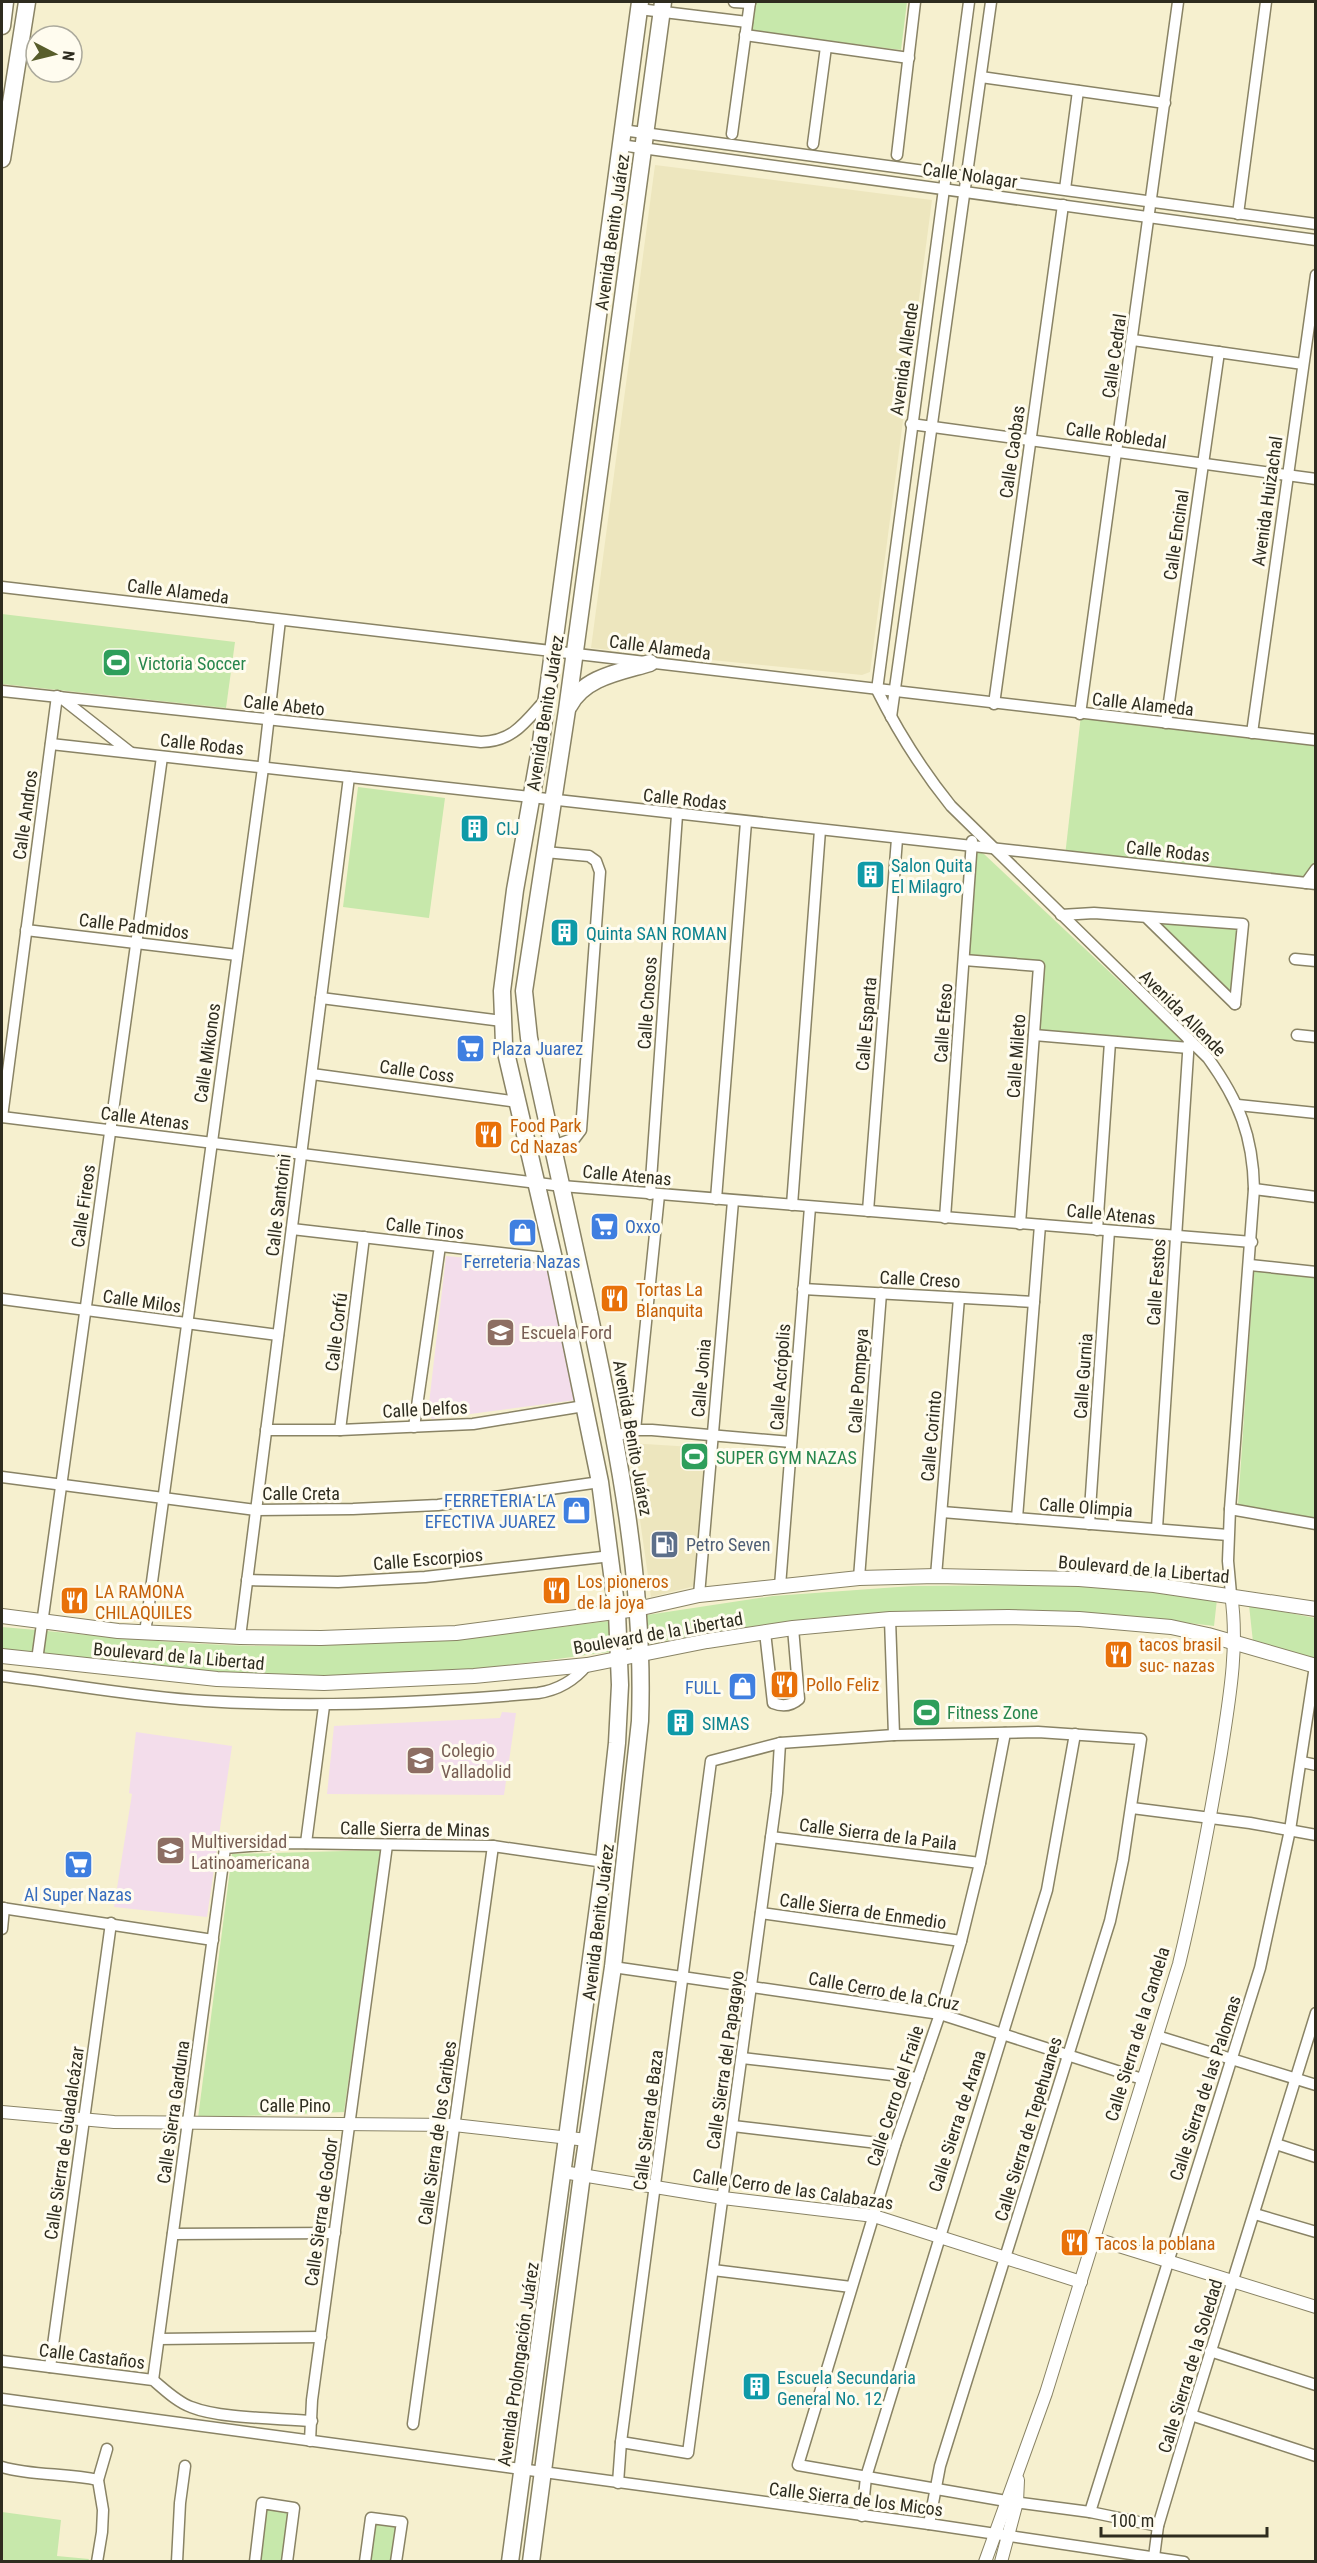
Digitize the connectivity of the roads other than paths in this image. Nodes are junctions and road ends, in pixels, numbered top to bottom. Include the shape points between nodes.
1 (5, 2) edge
2 (27, 2) edge
3 (734, 2) edge
4 (750, 2) edge
5 (915, 2) edge
6 (969, 2) edge
7 (991, 2) edge
8 (1178, 2) edge
9 (1266, 2) edge
10 (639, 5) edge
11 (662, 6) edge
12 (747, 22) junction
13 (2, 26) edge
14 (745, 35) junction
15 (826, 46) junction
16 (909, 58) junction
17 (981, 77) junction
18 (1078, 91) junction
19 (1166, 103) junction
20 (732, 134) dead end
21 (621, 138) junction
22 (644, 141) junction
23 (813, 144) dead end
24 (897, 155) dead end
25 (2, 159) edge
26 (945, 173) junction
27 (967, 176) junction
28 (943, 188) junction
29 (1065, 189) junction
30 (965, 191) junction
31 (1152, 202) junction
32 (1063, 205) junction
33 (1238, 214) junction
34 (1150, 217) junction
35 (1316, 224) edge
36 (1316, 240) edge
37 (1316, 274) edge
38 (1132, 340) junction
39 (1219, 352) junction
40 (1303, 364) junction
41 (911, 424) junction
42 (933, 426) junction
43 (1031, 440) junction
44 (1117, 452) junction
45 (1203, 464) junction
46 (1288, 475) junction
47 (1316, 479) edge
48 (2, 587) edge
49 (280, 620) junction
50 (552, 651) junction
51 (575, 654) junction
52 (650, 663) junction
53 (877, 690) junction
54 (2, 691) edge
55 (896, 692) junction
56 (58, 696) junction
57 (547, 699) junction
58 (994, 704) junction
59 (567, 710) junction
60 (1080, 714) junction
61 (891, 717) junction
62 (268, 720) junction
63 (1166, 723) junction
64 (1252, 733) junction
65 (1316, 740) edge
66 (51, 744) junction
67 (132, 753) junction
68 (162, 757) junction
69 (263, 768) junction
70 (349, 777) junction
71 (531, 798) junction
72 (552, 801) junction
73 (677, 814) junction
74 (746, 822) junction
75 (820, 830) junction
76 (973, 830) junction
77 (897, 839) junction
78 (972, 847) junction
79 (996, 850) junction
80 (544, 852) junction
81 (1316, 869) edge
82 (1311, 883) edge
83 (1061, 915) junction
84 (1148, 919) junction
85 (26, 930) junction
86 (136, 943) junction
87 (237, 955) junction
88 (1295, 959) dead end
89 (964, 960) junction
90 (1316, 961) edge
91 (321, 998) junction
92 (502, 1022) junction
93 (1034, 1035) junction
94 (1298, 1035) dead end
95 (1316, 1037) edge
96 (1110, 1042) junction
97 (1189, 1044) junction
98 (312, 1074) junction
99 (518, 1102) junction
100 (1238, 1105) junction
101 (1316, 1113) edge
102 (2, 1117) edge
103 (110, 1131) junction
104 (212, 1143) junction
105 (553, 1146) junction
106 (301, 1155) junction
107 (537, 1183) junction
108 (562, 1186) junction
109 (1254, 1189) junction
110 (655, 1194) junction
111 (1316, 1197) edge
112 (716, 1199) junction
113 (733, 1201) junction
114 (792, 1205) junction
115 (810, 1207) junction
116 (868, 1211) junction
117 (945, 1218) junction
118 (1020, 1224) junction
119 (1040, 1225) junction
120 (292, 1229) junction
121 (1097, 1230) junction
122 (1109, 1231) junction
123 (1176, 1236) junction
124 (364, 1237) junction
125 (1252, 1242) junction
126 (440, 1246) junction
127 (554, 1259) junction
128 (1250, 1265) junction
129 (1316, 1272) edge
130 (803, 1289) junction
131 (881, 1293) junction
132 (959, 1298) junction
133 (2, 1299) edge
134 (1034, 1302) junction
135 (85, 1310) junction
136 (187, 1323) junction
137 (278, 1335) junction
138 (584, 1406) junction
139 (414, 1427) junction
140 (266, 1430) junction
141 (340, 1430) junction
142 (635, 1430) junction
143 (616, 1436) junction
144 (713, 1436) junction
145 (791, 1442) junction
146 (2, 1478) edge
147 (600, 1482) junction
148 (60, 1485) junction
149 (163, 1498) junction
150 (1230, 1509) junction
151 (256, 1510) junction
152 (942, 1512) junction
153 (1017, 1518) junction
154 (1089, 1524) junction
155 (1316, 1524) edge
156 (1157, 1528) junction
157 (1228, 1535) junction
158 (611, 1556) junction
159 (936, 1576) junction
160 (860, 1578) junction
161 (247, 1580) junction
162 (780, 1586) junction
163 (1231, 1594) junction
164 (699, 1595) junction
165 (637, 1609) junction
166 (1316, 1609) edge
167 (617, 1612) junction
168 (2, 1616) edge
169 (890, 1619) junction
170 (41, 1622) junction
171 (793, 1628) junction
172 (765, 1632) junction
173 (145, 1633) junction
174 (240, 1637) junction
175 (1235, 1644) junction
176 (641, 1654) junction
177 (2, 1656) edge
178 (620, 1659) junction
179 (37, 1660) junction
180 (587, 1665) junction
181 (1315, 1666) edge
182 (2, 1676) edge
183 (324, 1706) junction
184 (1005, 1733) junction
185 (1075, 1734) junction
186 (894, 1735) junction
187 (780, 1743) junction
188 (1302, 1762) junction
189 (1316, 1765) edge
190 (1132, 1808) junction
191 (1210, 1817) junction
192 (1290, 1830) junction
193 (1316, 1835) edge
194 (771, 1837) junction
195 (306, 1843) junction
196 (387, 1845) junction
197 (493, 1846) junction
198 (225, 1848) joint
199 (604, 1862) junction
200 (980, 1863) junction
201 (3, 1908) edge
202 (761, 1913) junction
203 (111, 1923) junction
204 (2, 1929) edge
205 (213, 1940) junction
206 (961, 1941) junction
207 (613, 1967) junction
208 (683, 1977) junction
209 (751, 1987) junction
210 (940, 2014) junction
211 (1315, 2014) edge
212 (1003, 2033) junction
213 (1157, 2036) junction
214 (1068, 2055) junction
215 (742, 2058) junction
216 (1233, 2059) junction
217 (918, 2078) junction
218 (1295, 2078) junction
219 (1142, 2079) junction
220 (1316, 2085) edge
221 (2, 2112) edge
222 (84, 2121) junction
223 (188, 2122) junction
224 (350, 2123) junction
225 (454, 2124) junction
226 (733, 2126) junction
227 (568, 2137) junction
228 (587, 2140) junction
229 (1276, 2144) junction
230 (895, 2145) junction
231 (1316, 2157) edge
232 (563, 2172) junction
233 (582, 2175) junction
234 (656, 2187) junction
235 (723, 2198) junction
236 (1255, 2214) junction
237 (874, 2216) junction
238 (1316, 2232) edge
239 (335, 2233) junction
240 (173, 2234) junction
241 (938, 2235) junction
242 (1093, 2238) junction
243 (1005, 2258) junction
244 (1167, 2262) junction
245 (713, 2270) junction
246 (1081, 2282) junction
247 (1233, 2282) junction
248 (851, 2287) junction
249 (1316, 2307) edge
250 (321, 2337) junction
251 (159, 2339) junction
252 (1210, 2351) junction
253 (2, 2361) edge
254 (50, 2367) junction
255 (153, 2380) junction
256 (1316, 2385) edge
257 (2, 2399) edge
258 (1191, 2415) junction
259 (312, 2421) junction
260 (413, 2424) dead end
261 (309, 2441) junction
262 (621, 2442) junction
263 (107, 2449) dead end
264 (1316, 2456) edge
265 (185, 2466) dead end
266 (2, 2467) edge
267 (523, 2471) junction
268 (542, 2474) junction
269 (866, 2477) junction
270 (98, 2480) junction
271 (618, 2483) junction
272 (935, 2488) junction
273 (1011, 2502) junction
274 (1090, 2512) junction
275 (862, 2516) junction
276 (929, 2524) junction
277 (1158, 2526) junction
278 (994, 2534) junction
279 (1008, 2536) junction
280 (1154, 2558) junction
281 (97, 2562) edge
282 (177, 2562) edge
283 (255, 2562) edge
284 (287, 2562) edge
285 (365, 2562) edge
286 (396, 2562) edge
287 (510, 2562) edge
288 (531, 2562) edge
289 (986, 2562) edge
290 (1001, 2562) edge
291 (1184, 2562) edge

1 - 13 main road
2 - 25 main road
3 - 4 street
4 - 12 street
5 - 16 street
6 - 26 street, Avenida Allende
7 - 17 street, Avenida Allende
8 - 19 street, Calle Cedral
9 - 33 street
10 - 11 street
10 - 21 main road, Avenida Benito Juárez
11 - 12 street
11 - 22 main road, Avenida Benito Juárez
12 - 14 street
14 - 15 street
14 - 20 street
15 - 16 street
15 - 23 street
16 - 24 street
17 - 18 street
17 - 27 street, Avenida Allende
18 - 19 street
18 - 29 street
19 - 31 street, Calle Cedral
21 - 22 street, Calle Nolagar
21 - 50 main road, Avenida Benito Juárez
22 - 26 street, Calle Nolagar
22 - 28 street, Calle Nolagar
22 - 51 main road, Avenida Benito Juárez
26 - 27 street, Calle Nolagar
26 - 28 street, Avenida Allende
27 - 29 street, Calle Nolagar
27 - 30 street, Avenida Allende
28 - 30 street, Calle Nolagar
28 - 41 street, Avenida Allende
29 - 31 street, Calle Nolagar
30 - 32 street, Calle Nolagar
30 - 42 street, Avenida Allende
31 - 33 street, Calle Nolagar
31 - 34 street, Calle Cedral
32 - 34 street, Calle Nolagar
32 - 43 street, Calle Caobas
33 - 35 street, Calle Nolagar
34 - 36 street, Calle Nolagar
34 - 38 street, Calle Cedral
37 - 40 street, Avenida Huizachal
38 - 39 street
38 - 44 street, Calle Cedral
39 - 40 street
39 - 45 street, Calle Encinal
40 - 46 street, Avenida Huizachal
41 - 42 street, Calle Robledal
41 - 53 street, Avenida Allende
42 - 43 street, Calle Robledal
42 - 55 street, Avenida Allende
43 - 44 street, Calle Robledal
43 - 58 street, Calle Caobas
44 - 45 street, Calle Robledal
44 - 60 street, Calle Cedral
45 - 46 street, Calle Robledal
45 - 63 street, Calle Encinal
46 - 47 street, Calle Robledal
46 - 64 street, Avenida Huizachal
48 - 49 street, Calle Alameda
49 - 50 street, Calle Alameda
49 - 62 street, Calle Mikonos
50 - 51 street, Calle Alameda
50 - 57 main road, Avenida Benito Juárez
51 - 52 street, Calle Alameda
51 - 59 main road, Avenida Benito Juárez
52 - 53 street, Calle Alameda
52 - 59 main road via 581,688
53 - 55 street, Calle Alameda
53 - 61 street, Avenida Allende
54 - 56 street, Calle Abeto
55 - 58 street, Calle Alameda
55 - 61 street, Avenida Allende
56 - 62 street, Calle Abeto
56 - 66 street, Calle Andros
56 - 67 street
57 - 62 street, Calle Abeto via 514,734 494,742
57 - 71 main road, Avenida Benito Juárez
58 - 60 street, Calle Alameda
59 - 72 main road, Avenida Benito Juárez
60 - 63 street, Calle Alameda
61 - 76 street, Avenida Allende via 926,775
62 - 69 street, Calle Mikonos
63 - 64 street, Calle Alameda
64 - 65 street, Calle Alameda
66 - 67 street, Calle Rodas
66 - 85 street, Calle Andros
67 - 68 street, Calle Rodas
68 - 69 street, Calle Rodas
68 - 86 street, Calle Fireos
69 - 70 street, Calle Rodas
69 - 87 street, Calle Mikonos
70 - 71 street, Calle Rodas
70 - 91 street, Calle Santorini
71 - 72 street, Calle Rodas
71 - 92 main road, Avenida Benito Juárez via 504,963
72 - 73 street, Calle Rodas
72 - 80 main road, Avenida Benito Juárez
73 - 74 street, Calle Rodas
73 - 110 street, Calle Cnosos
74 - 75 street, Calle Rodas
74 - 112 street
75 - 77 street, Calle Rodas
75 - 114 street
76 - 78 street, Calle Efeso
76 - 79 street, Avenida Allende
77 - 78 street, Calle Rodas
77 - 116 street, Calle Esparta
78 - 79 street, Calle Rodas
78 - 89 street, Calle Efeso
79 - 82 street, Calle Rodas
79 - 83 street, Avenida Allende
80 - 105 main road, Avenida Benito Juárez via 524,979 524,1003
80 - 105 street via 588,856 596,861 600,872 581,1130 575,1138
81 - 82 street
83 - 84 street via 1094,913
83 - 97 street, Avenida Allende
84 - 84 street via 1243,924 1236,1004 1204,973
85 - 86 street, Calle Padmidos
85 - 102 street, Calle Andros
86 - 87 street, Calle Padmidos
86 - 103 street, Calle Fireos
87 - 104 street, Calle Mikonos
88 - 90 street
89 - 93 street, Calle Mileto via 1039,966
89 - 117 street, Calle Efeso
91 - 92 street
91 - 98 street, Calle Santorini
92 - 99 main road, Avenida Benito Juárez
93 - 96 street
93 - 118 street, Calle Mileto
94 - 95 street
96 - 97 street
96 - 121 street
97 - 100 street, Avenida Allende via 1208,1058
97 - 123 street, Calle Festos
98 - 99 street, Calle Coss
98 - 106 street, Calle Santorini
99 - 107 main road, Avenida Benito Juárez
100 - 101 street
100 - 109 street, Avenida Allende via 1250,1143
102 - 103 street, Calle Atenas
103 - 104 street, Calle Atenas
103 - 135 street, Calle Fireos
104 - 106 street, Calle Atenas
104 - 136 street, Calle Mikonos
105 - 108 main road, Avenida Benito Juárez
106 - 107 street, Calle Atenas
106 - 120 street, Calle Santorini
107 - 108 street, Calle Atenas
107 - 127 main road, Avenida Benito Juárez
108 - 110 street, Calle Atenas
108 - 143 main road, Avenida Benito Juárez
109 - 111 street
109 - 125 street, Avenida Allende
110 - 112 street, Calle Atenas
110 - 142 street, Calle Cnosos
112 - 113 street, Calle Atenas
113 - 114 street, Calle Atenas
113 - 144 street, Calle Jonia
114 - 115 street, Calle Atenas
115 - 116 street, Calle Atenas
115 - 130 street, Calle Acrópolis
116 - 117 street, Calle Atenas
117 - 118 street, Calle Atenas
118 - 119 street, Calle Atenas
119 - 121 street, Calle Atenas
119 - 134 street
120 - 124 street, Calle Tinos
120 - 137 street, Calle Santorini
121 - 122 street, Calle Atenas
122 - 123 street, Calle Atenas
122 - 154 street, Calle Gurnia
123 - 125 street, Calle Atenas
123 - 156 street, Calle Festos
124 - 126 street, Calle Tinos
124 - 141 street, Calle Corfú
125 - 128 street, Avenida Allende
126 - 127 street, Calle Tinos
126 - 139 street
127 - 138 main road, Avenida Benito Juárez
128 - 129 street
128 - 150 street, Avenida Allende
130 - 131 street, Calle Creso
130 - 145 street, Calle Acrópolis
131 - 132 street, Calle Creso
131 - 160 street, Calle Pompeya
132 - 134 street, Calle Creso
132 - 152 street, Calle Corinto
133 - 135 street, Calle Milos
134 - 153 street
135 - 136 street, Calle Milos
135 - 148 street, Calle Fireos
136 - 137 street, Calle Milos
136 - 149 street, Calle Mikonos
137 - 140 street, Calle Santorini
138 - 139 street, Calle Delfos via 473,1424
138 - 147 main road, Avenida Benito Juárez
139 - 141 street, Calle Delfos
140 - 141 street, Calle Delfos
140 - 151 street, Calle Santorini
142 - 143 street
142 - 144 street
143 - 165 main road, Avenida Benito Juárez
144 - 145 street
144 - 164 street, Calle Jonia
145 - 162 street, Calle Acrópolis
146 - 148 street, Calle Creta
147 - 151 street, Calle Creta via 438,1505
147 - 158 main road, Avenida Benito Juárez
148 - 149 street, Calle Creta
148 - 170 street, Calle Fireos
149 - 151 street, Calle Creta
149 - 173 street, Calle Mikonos
150 - 155 street
150 - 157 street, Avenida Allende
151 - 161 street, Calle Santorini
152 - 153 street, Calle Olimpia
152 - 159 street, Calle Corinto
153 - 154 street, Calle Olimpia
154 - 156 street, Calle Olimpia
156 - 157 street, Calle Olimpia
157 - 163 street, Avenida Allende
158 - 161 street, Calle Escorpios via 403,1578 338,1582
158 - 167 main road, Avenida Benito Juárez
159 - 160 main road, Boulevard de la Libertad
159 - 163 main road, Boulevard de la Libertad via 1079,1579
160 - 162 main road, Boulevard de la Libertad
161 - 174 street, Calle Santorini
162 - 164 main road, Boulevard de la Libertad
163 - 166 main road, Boulevard de la Libertad
163 - 175 street, Calle Sierra de la Candela
164 - 165 main road, Boulevard de la Libertad
165 - 167 main road, Boulevard de la Libertad
165 - 176 main road, Avenida Benito Juárez
167 - 174 main road, Boulevard de la Libertad via 456,1633
167 - 178 main road, Avenida Benito Juárez
168 - 170 main road, Boulevard de la Libertad
169 - 171 main road, Boulevard de la Libertad
169 - 175 main road, Boulevard de la Libertad via 1079,1619 1171,1627
169 - 186 street
170 - 173 main road, Boulevard de la Libertad
170 - 179 street, Calle Fireos
171 - 172 main road, Boulevard de la Libertad
171 - 172 street via 799,1699 781,1706 774,1704
172 - 176 main road, Boulevard de la Libertad
173 - 174 main road, Boulevard de la Libertad
175 - 181 main road, Boulevard de la Libertad
175 - 191 street, Calle Sierra de la Candela
176 - 178 main road, Boulevard de la Libertad
176 - 207 main road, Avenida Benito Juárez via 640,1721
177 - 179 main road, Boulevard de la Libertad
178 - 180 main road, Boulevard de la Libertad
178 - 199 main road, Avenida Benito Juárez via 617,1743
179 - 180 main road, Boulevard de la Libertad via 217,1680 324,1683 474,1676
180 - 183 street via 569,1682 538,1694
181 - 188 street, Calle Sierra de las Palomas
182 - 183 street via 204,1701
183 - 195 street
184 - 185 street
184 - 186 street
184 - 200 street, Calle Cerro del Fraile
185 - 190 street, Calle Sierra de Tepehuanes via 1141,1739
185 - 212 street, Calle Sierra de Arana via 1047,1890
186 - 187 street
187 - 194 street, Calle Sierra del Papagayo
187 - 208 street, Calle Sierra de Baza via 711,1761
188 - 189 street
188 - 192 street, Calle Sierra de las Palomas
190 - 191 street
190 - 214 street, Calle Sierra de Tepehuanes via 1110,1921
191 - 192 street
191 - 213 street, Calle Sierra de la Candela via 1194,1903
192 - 193 street
192 - 216 street, Calle Sierra de las Palomas via 1260,1968
194 - 200 street, Calle Sierra de la Paila
194 - 202 street, Calle Sierra del Papagayo
195 - 196 street, Calle Sierra de Minas
195 - 198 street, Calle Sierra de Minas
196 - 197 street, Calle Sierra de Minas
196 - 224 street, Calle Sierra de Godor
197 - 199 street, Calle Sierra de Minas
197 - 225 street, Calle Sierra de los Caribes
198 - 205 street, Calle Sierra Garduna
199 - 227 main road, Avenida Benito Juárez
200 - 206 street, Calle Cerro del Fraile
201 - 203 street
201 - 204 street
202 - 206 street, Calle Sierra de Enmedio
202 - 209 street, Calle Sierra del Papagayo
203 - 205 street
203 - 222 street, Calle Sierra de Guadalcázar
205 - 223 street, Calle Sierra Garduna
206 - 210 street, Calle Cerro del Fraile
207 - 208 street, Calle Cerro de la Cruz
207 - 228 main road, Avenida Benito Juárez
208 - 209 street, Calle Cerro de la Cruz
208 - 234 street, Calle Sierra de Baza
209 - 210 street, Calle Cerro de la Cruz
209 - 215 street, Calle Sierra del Papagayo
210 - 212 street, Calle Cerro de la Cruz
210 - 217 street, Calle Cerro del Fraile
211 - 218 street, Calle Sierra de la Soledad
212 - 214 street, Calle Cerro de la Cruz
212 - 241 street, Calle Sierra de Arana
213 - 216 street
213 - 219 street, Calle Sierra de la Candela
214 - 219 street, Calle Cerro de la Cruz
214 - 243 street, Calle Sierra de Tepehuanes
215 - 217 street
215 - 226 street, Calle Sierra del Papagayo
216 - 218 street
216 - 244 street, Calle Sierra de las Palomas
217 - 230 street, Calle Cerro del Fraile
218 - 220 street
218 - 229 street, Calle Sierra de la Soledad
219 - 242 street, Calle Sierra de la Candela
221 - 222 street, Calle Pino
222 - 223 street, Calle Pino
222 - 254 street, Calle Sierra de Guadalcázar
223 - 224 street, Calle Pino
223 - 240 street, Calle Sierra Garduna
224 - 225 street, Calle Pino
224 - 239 street, Calle Sierra de Godor
225 - 227 street, Calle Pino
225 - 260 street, Calle Sierra de los Caribes
226 - 230 street
226 - 235 street, Calle Sierra del Papagayo
227 - 228 street, Calle Pino
227 - 232 main road, Avenida Benito Juárez
228 - 233 main road, Avenida Benito Juárez
229 - 231 street
229 - 236 street, Calle Sierra de la Soledad
230 - 237 street, Calle Cerro del Fraile
232 - 233 street, Calle Cerro de las Calabazas
232 - 267 main road, Avenida Prolongación Juárez
233 - 234 street, Calle Cerro de las Calabazas
233 - 268 main road
234 - 235 street, Calle Cerro de las Calabazas
234 - 262 street, Calle Sierra de Baza
235 - 237 street, Calle Cerro de las Calabazas
235 - 245 street, Calle Sierra del Papagayo
236 - 238 street
236 - 247 street, Calle Sierra de la Soledad
237 - 241 street, Calle Cerro de las Calabazas
237 - 248 street, Calle Cerro del Fraile
239 - 240 street
239 - 250 street, Calle Sierra de Godor
240 - 251 street, Calle Sierra Garduna
241 - 243 street, Calle Cerro de las Calabazas
241 - 269 street, Calle Sierra de Arana
242 - 244 street
242 - 246 street, Calle Sierra de la Candela
243 - 246 street, Calle Cerro de las Calabazas
243 - 272 street, Calle Sierra de Tepehuanes
244 - 247 street
244 - 274 street, Calle Sierra de las Palomas
245 - 248 street
245 - 262 street, Calle Sierra del Papagayo via 688,2453
246 - 273 street, Calle Sierra de la Candela
247 - 249 street
247 - 252 street, Calle Sierra de la Soledad
248 - 269 street, Calle Cerro del Fraile via 798,2465
250 - 251 street
250 - 259 street, Calle Sierra de Godor
251 - 255 street, Calle Sierra Garduna
252 - 256 street
252 - 258 street, Calle Sierra de la Soledad
253 - 254 street, Calle Castaños
254 - 255 street, Calle Castaños
255 - 259 street, Calle Castaños via 190,2407 212,2413
257 - 261 street, Calle Sierra de los Micos
258 - 264 street
258 - 277 street, Calle Sierra de la Soledad
259 - 261 street, Calle Sierra de Godor
261 - 267 street, Calle Sierra de los Micos
262 - 271 street, Calle Sierra de Baza
263 - 270 street
265 - 282 street
266 - 270 street via 23,2473
267 - 268 street, Calle Sierra de los Micos
267 - 287 main road, Avenida Prolongación Juárez
268 - 271 street, Calle Sierra de los Micos
268 - 288 main road
269 - 272 street
269 - 275 street, Calle Sierra de Arana
270 - 281 street via 103,2510
271 - 275 street, Calle Sierra de los Micos
272 - 273 street
272 - 276 street, Calle Sierra de Tepehuanes
273 - 274 street
273 - 278 street
273 - 279 street
274 - 277 street
275 - 276 street, Calle Sierra de los Micos
276 - 278 street, Calle Sierra de los Micos
277 - 280 street, Calle Sierra de la Soledad
278 - 279 street, Calle Sierra de los Micos
278 - 289 street
279 - 280 street, Calle Sierra de los Micos
279 - 290 street
280 - 291 street, Calle Sierra de los Micos
283 - 284 street via 262,2503 294,2508
285 - 286 street via 371,2517 402,2522

